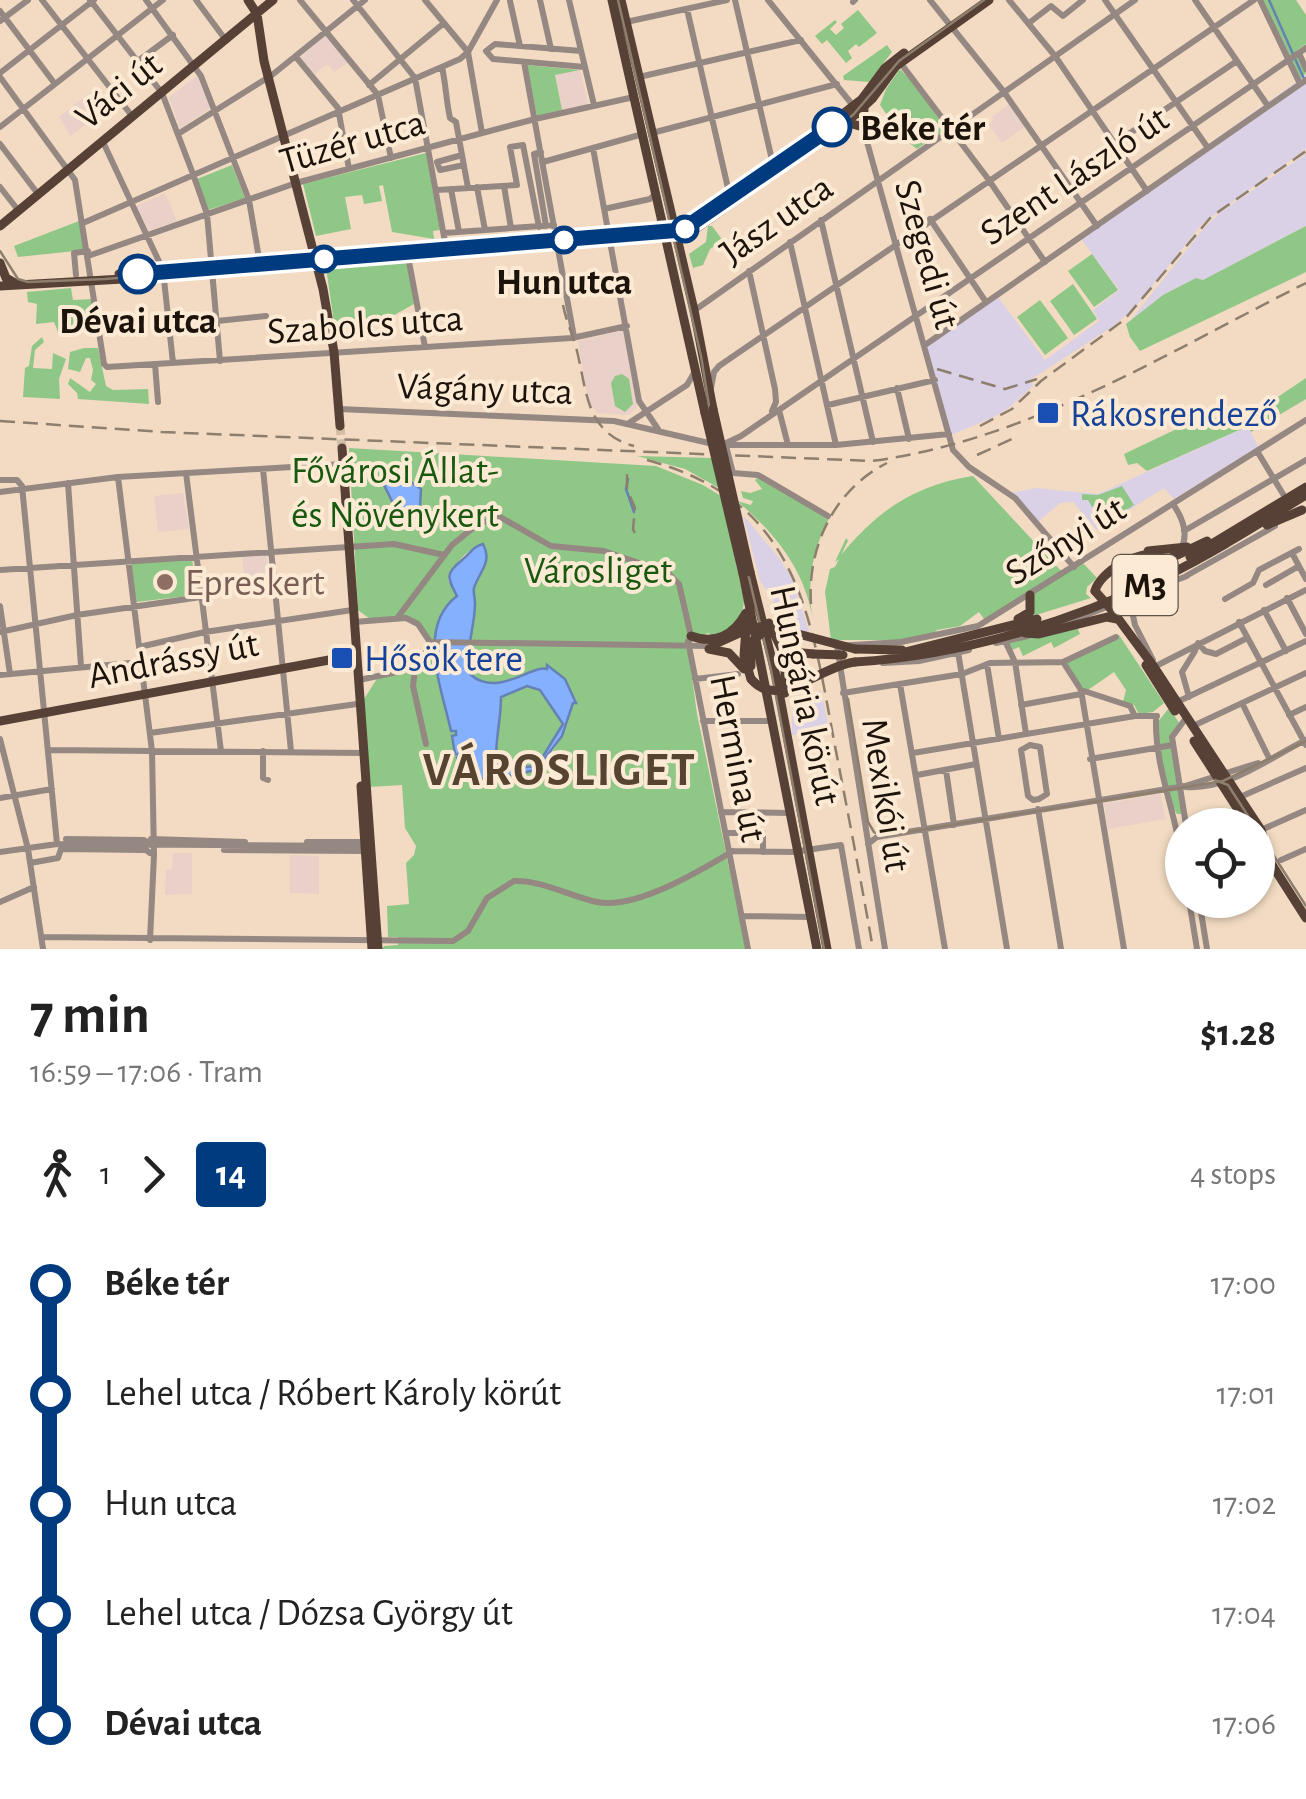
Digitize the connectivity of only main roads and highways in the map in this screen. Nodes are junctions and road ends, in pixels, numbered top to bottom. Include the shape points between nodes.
1 (249, 0) edge
2 (273, 0) edge
3 (612, 0) edge
4 (621, 0) edge
5 (978, 0) edge
6 (989, 0) edge
7 (257, 14) junction
8 (244, 24) junction
9 (950, 24) junction
10 (259, 31) junction
11 (860, 106) junction
12 (844, 124) junction
13 (648, 134) junction
14 (774, 170) junction
15 (0, 226) edge
16 (670, 233) junction
17 (316, 261) junction
18 (0, 263) edge
19 (214, 269) junction
20 (1, 281) edge
21 (700, 359) junction
22 (340, 426) tunnel mouth
23 (342, 448) tunnel mouth
24 (1306, 487) edge
25 (1306, 494) edge
26 (1276, 505) junction
27 (1304, 508) edge
28 (1237, 538) junction
29 (1195, 546) junction
30 (1146, 553) junction
31 (1162, 564) junction
32 (1150, 576) junction
33 (751, 594) junction
34 (1026, 600) road end
35 (1111, 609) junction
36 (747, 611) junction
37 (1099, 619) junction
38 (1124, 624) junction
39 (785, 628) junction
40 (1005, 634) junction
41 (779, 642) junction
42 (692, 643) road end
43 (918, 648) junction
44 (932, 652) junction
45 (356, 655) junction
46 (807, 655) junction
47 (889, 655) junction
48 (786, 674) junction
49 (751, 679) junction
50 (773, 720) junction
51 (0, 722) edge
52 (1186, 724) junction
53 (786, 736) junction
54 (1226, 783) junction
55 (1239, 808) edge
56 (1244, 808) edge
57 (802, 851) junction
58 (1276, 860) edge
59 (1303, 905) edge
60 (1306, 918) edge
61 (375, 945) edge
62 (818, 949) edge
63 (826, 949) edge

1 - 2 main road
1 - 7 main road
2 - 7 main road, Váci út
2 - 10 main road
3 - 13 main road
4 - 13 main road
5 - 9 main road
6 - 9 main road
7 - 8 main road, Váci út
7 - 10 main road
8 - 10 main road
8 - 15 main road, Váci út
9 - 11 main road via 898,60
10 - 17 main road
11 - 12 main road
11 - 12 main road via 862,127
11 - 14 main road
12 - 14 main road
13 - 16 main road
13 - 16 main road
14 - 16 main road
14 - 16 main road via 689,233
16 - 17 main road
16 - 21 main road
16 - 21 main road via 694,310
17 - 19 main road
17 - 19 main road
17 - 22 main road
18 - 20 main road
19 - 20 main road via 26,286
21 - 33 main road, Hungária körút, bridge
23 - 45 main road
24 - 26 main road, M3
25 - 28 main road, M3
26 - 29 main road
26 - 32 main road, M3
27 - 28 main road
28 - 40 main road, M3 via 1126,594
29 - 30 main road via 1182,540
29 - 31 main road
30 - 31 main road via 1160,555
30 - 35 main road, bridge via 1100,580 1095,591
31 - 32 main road
32 - 40 main road, M3
33 - 36 main road
33 - 41 main road
33 - 50 main road, Hungária körút
33 - 53 main road, Hungária körút via 771,651
34 - 40 main road via 1028,614
35 - 37 main road
35 - 38 main road
36 - 42 main road via 722,637
36 - 49 main road, bridge via 744,648
37 - 38 main road
37 - 40 main road via 1039,634
38 - 52 main road
39 - 43 main road, bridge via 855,649
39 - 49 main road, bridge via 755,627 711,647 732,655
39 - 50 main road, bridge via 755,636 748,650
40 - 43 main road, M3
40 - 44 main road, M3
41 - 46 main road
41 - 48 main road
43 - 47 main road
44 - 47 main road
44 - 49 main road, bridge via 828,668 776,692
45 - 51 main road, Andrássy út
45 - 61 main road
46 - 47 main road, bridge
46 - 48 main road
48 - 53 main road
50 - 57 main road, Hungária körút
52 - 54 main road
52 - 54 main road via 1212,774
53 - 57 main road, Hungária körút
54 - 55 main road
54 - 56 main road
57 - 62 main road, Hungária körút
57 - 63 main road, Hungária körút
58 - 59 main road
59 - 60 main road

